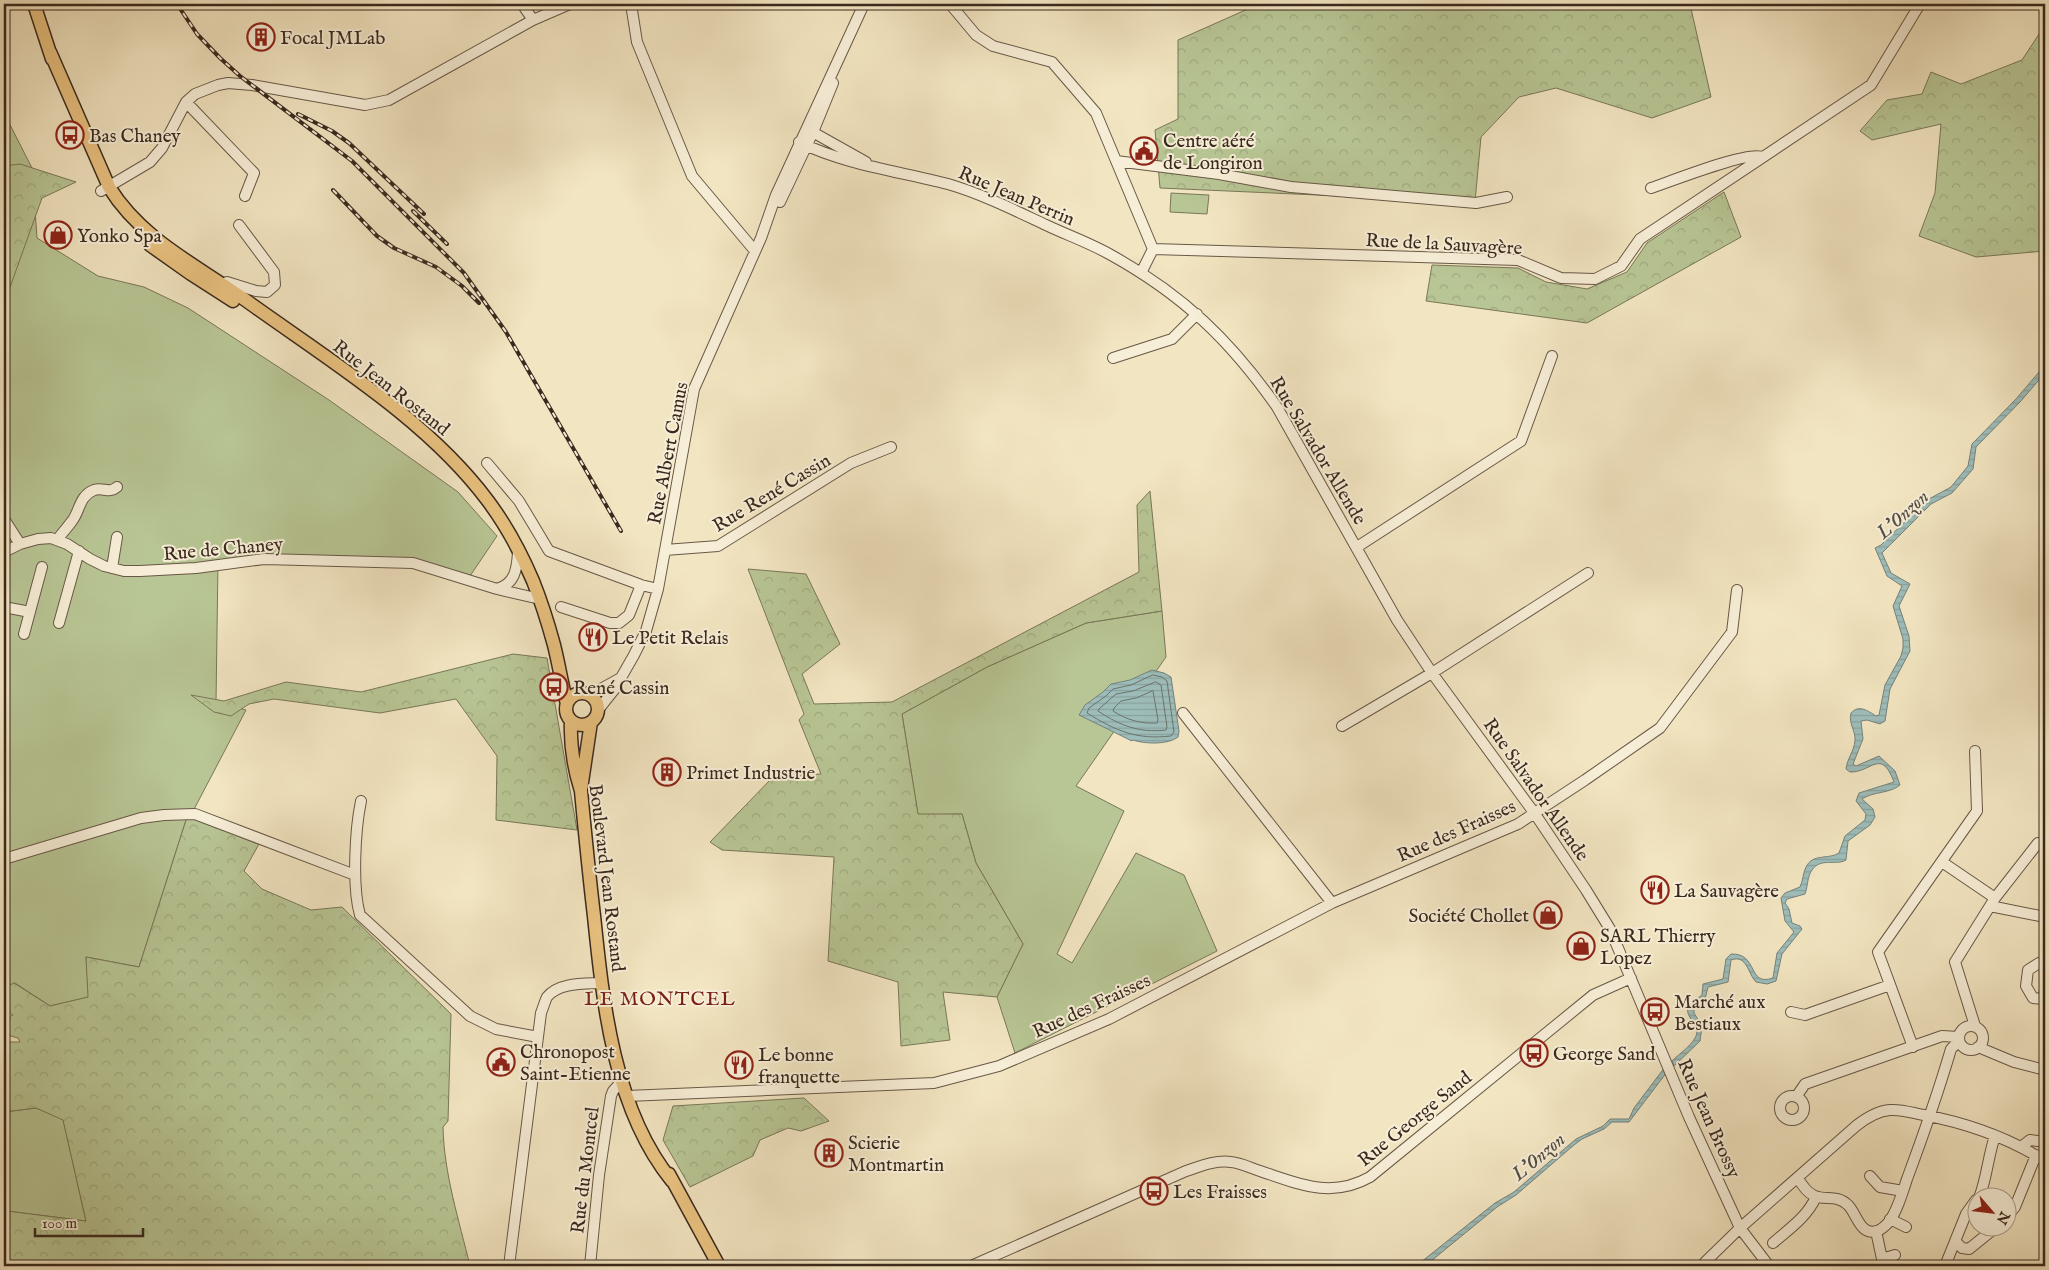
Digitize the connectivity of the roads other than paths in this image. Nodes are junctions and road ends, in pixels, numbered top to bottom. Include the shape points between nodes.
1 (34, 4) edge
2 (522, 4) edge
3 (570, 4) edge
4 (632, 4) edge
5 (864, 4) edge
6 (950, 4) edge
7 (1920, 4) edge
8 (533, 20) junction
9 (186, 102) junction
10 (809, 130) junction
11 (803, 144) junction
12 (1762, 157) junction
13 (1116, 161) junction
14 (874, 166) junction
15 (1651, 188) dead end
16 (105, 189) junction
17 (245, 196) dead end
18 (1507, 197) dead end
19 (239, 225) dead end
20 (1153, 250) junction
21 (755, 251) junction
22 (1141, 273) junction
23 (223, 286) junction
24 (1197, 314) junction
25 (1552, 356) dead end
26 (1113, 358) dead end
27 (890, 447) dead end
28 (488, 463) dead end
29 (116, 487) dead end
30 (4, 519) edge
31 (117, 537) dead end
32 (57, 540) junction
33 (20, 544) junction
34 (1357, 547) junction
35 (666, 550) junction
36 (79, 551) junction
37 (4, 552) edge
38 (518, 552) junction
39 (42, 567) dead end
40 (112, 568) junction
41 (1588, 573) dead end
42 (641, 585) junction
43 (497, 589) junction
44 (658, 589) junction
45 (1737, 590) dead end
46 (540, 600) junction
47 (4, 607) edge
48 (561, 607) dead end
49 (30, 612) junction
50 (59, 623) dead end
51 (24, 634) dead end
52 (1432, 673) junction
53 (619, 678) junction
54 (562, 681) junction
55 (584, 694) junction
56 (567, 704) junction
57 (598, 710) junction
58 (1183, 713) dead end
59 (571, 720) junction
60 (592, 722) junction
61 (1342, 726) dead end
62 (1975, 751) dead end
63 (581, 791) junction
64 (361, 801) dead end
65 (1535, 814) junction
66 (2045, 844) edge
67 (4, 859) edge
68 (1942, 862) junction
69 (355, 875) junction
70 (1993, 902) junction
71 (1332, 903) junction
72 (2045, 917) edge
73 (2045, 964) edge
74 (1631, 978) junction
75 (602, 982) junction
76 (1890, 985) junction
77 (2045, 991) edge
78 (1791, 1012) dead end
79 (1975, 1026) junction
80 (538, 1037) junction
81 (1959, 1039) junction
82 (1913, 1047) junction
83 (1978, 1047) junction
84 (2045, 1070) edge
85 (621, 1082) junction
86 (627, 1096) junction
87 (1796, 1097) dead end
88 (1931, 1116) junction
89 (1995, 1136) junction
90 (2045, 1142) edge
91 (2021, 1147) junction
92 (2041, 1158) edge
93 (1870, 1176) dead end
94 (1798, 1178) junction
95 (1982, 1188) edge
96 (1903, 1191) junction
97 (1816, 1197) junction
98 (2016, 1205) edge
99 (1966, 1214) edge
100 (1890, 1219) junction
101 (1906, 1227) dead end
102 (1740, 1228) junction
103 (1876, 1231) junction
104 (1983, 1238) edge
105 (1956, 1242) junction
106 (1773, 1243) dead end
107 (1895, 1255) dead end
108 (509, 1266) edge
109 (590, 1266) edge
110 (719, 1266) edge
111 (971, 1266) edge
112 (1701, 1266) edge
113 (1769, 1266) edge
114 (1945, 1266) edge

1 - 16 main road, Rue Jean Rostand
2 - 8 street
3 - 8 street
4 - 21 street via 637,42 692,176
5 - 10 street, Rue Albert Camus
6 - 13 street via 976,35 993,46 1052,62 1096,113
7 - 12 street, Rue de la Sauvagère via 1871,85
8 - 9 street via 389,100 365,105 228,83 207,88
9 - 16 street via 162,148 150,162
9 - 17 street via 254,173
10 - 11 street, Rue Albert Camus
10 - 14 street, Rue Jean Perrin
11 - 14 street, Rue Jean Perrin via 845,160
11 - 21 street, Rue Albert Camus
12 - 15 street via 1742,157
12 - 20 street, Rue de la Sauvagère via 1640,239 1622,266 1595,279 1561,278 1518,260
13 - 18 street via 1292,187 1476,203
13 - 20 street
14 - 22 street, Rue Jean Perrin via 979,194 1110,254
16 - 23 main road, Rue Jean Rostand via 132,219 162,244
16 - 23 main road, Rue Jean Rostand via 120,218 143,240
19 - 23 street via 274,272 275,285 267,292
20 - 22 street
21 - 35 street, Rue Albert Camus via 694,389
22 - 24 street, Rue Salvador Allende
23 - 38 main road, Rue Jean Rostand via 363,384 436,443 488,501
24 - 26 street via 1172,338
24 - 34 street, Rue Salvador Allende via 1229,345 1276,407
25 - 34 street via 1521,441
27 - 35 street, Rue René Cassin via 851,463 718,546
28 - 42 street via 519,501 549,551
29 - 32 street via 88,494
30 - 33 street
31 - 40 street
32 - 33 street, Rue de Chaney via 38,539
32 - 36 street, Rue de Chaney
33 - 37 street, Rue de Chaney
34 - 52 street, Rue Salvador Allende via 1397,620
35 - 44 street, Rue Albert Camus
36 - 40 street, Rue de Chaney
36 - 50 street
38 - 43 street via 512,579
38 - 46 main road, Rue Jean Rostand
39 - 49 street
40 - 43 street, Rue de Chaney via 154,571 264,559 413,563
41 - 52 street
42 - 44 street
42 - 48 street via 629,615 619,624
43 - 46 street, Rue de Chaney
44 - 53 street, Rue Albert Camus via 646,630
45 - 65 street, Rue des Fraisses via 1732,632 1660,728
46 - 54 main road, Rue Jean Rostand
47 - 49 street
49 - 51 street
52 - 61 street
52 - 65 street, Rue Salvador Allende
53 - 55 street, Rue Albert Camus
53 - 57 street, Rue Albert Camus
54 - 55 main road
54 - 56 main road, Rue Jean Rostand
55 - 56 main road via 572,697
55 - 57 main road via 597,703
56 - 59 main road
57 - 60 main road
58 - 71 street
59 - 60 main road via 580,725
59 - 63 main road, Boulevard Jean Rostand via 570,736
60 - 63 main road
62 - 68 street via 1977,812
63 - 75 main road, Boulevard Jean Rostand
64 - 69 street
65 - 71 street, Rue des Fraisses
65 - 74 street, Rue Salvador Allende via 1610,929
66 - 70 street via 2038,843
67 - 69 street via 141,818 195,814
68 - 70 street
68 - 76 street via 1878,952
69 - 80 street via 360,915 470,1016 496,1029
70 - 72 street
70 - 79 street via 1955,962
71 - 86 street, Rue des Fraisses via 1110,1019 998,1066 934,1083
73 - 77 street via 2039,963 2028,970 2026,986 2032,998 2044,999
74 - 102 street, Rue Jean Brossy
74 - 111 street, Rue George Sand via 1593,995 1370,1177 1358,1183 1340,1189 1320,1189 1233,1162 1210,1163
75 - 80 street via 557,989 547,998 541,1013
75 - 85 main road, Boulevard Jean Rostand
76 - 78 street via 1805,1015
76 - 82 street
79 - 81 street via 1961,1030
79 - 83 street via 1983,1036
80 - 108 street
81 - 82 street via 1942,1036
81 - 83 street via 1964,1047 1971,1050
81 - 88 street via 1951,1049
82 - 87 street via 1805,1084
83 - 84 street
85 - 86 main road, Boulevard Jean Rostand
85 - 109 street, Rue du Montcel via 611,1096
86 - 110 main road, Boulevard Jean Rostand
88 - 89 street
88 - 94 street via 1901,1110 1877,1113 1856,1126
88 - 96 street
89 - 91 street
89 - 95 street
90 - 91 street via 2030,1140
91 - 92 street
92 - 98 street
93 - 96 street via 1880,1187
94 - 97 street
94 - 102 street
96 - 100 street
97 - 103 street via 1840,1200 1848,1205 1866,1230
97 - 106 street via 1800,1220
99 - 105 street
100 - 101 street
100 - 103 street
102 - 112 street
102 - 113 street, Rue Jean Brossy
103 - 107 street via 1882,1259
104 - 105 street via 1969,1249
105 - 114 street

